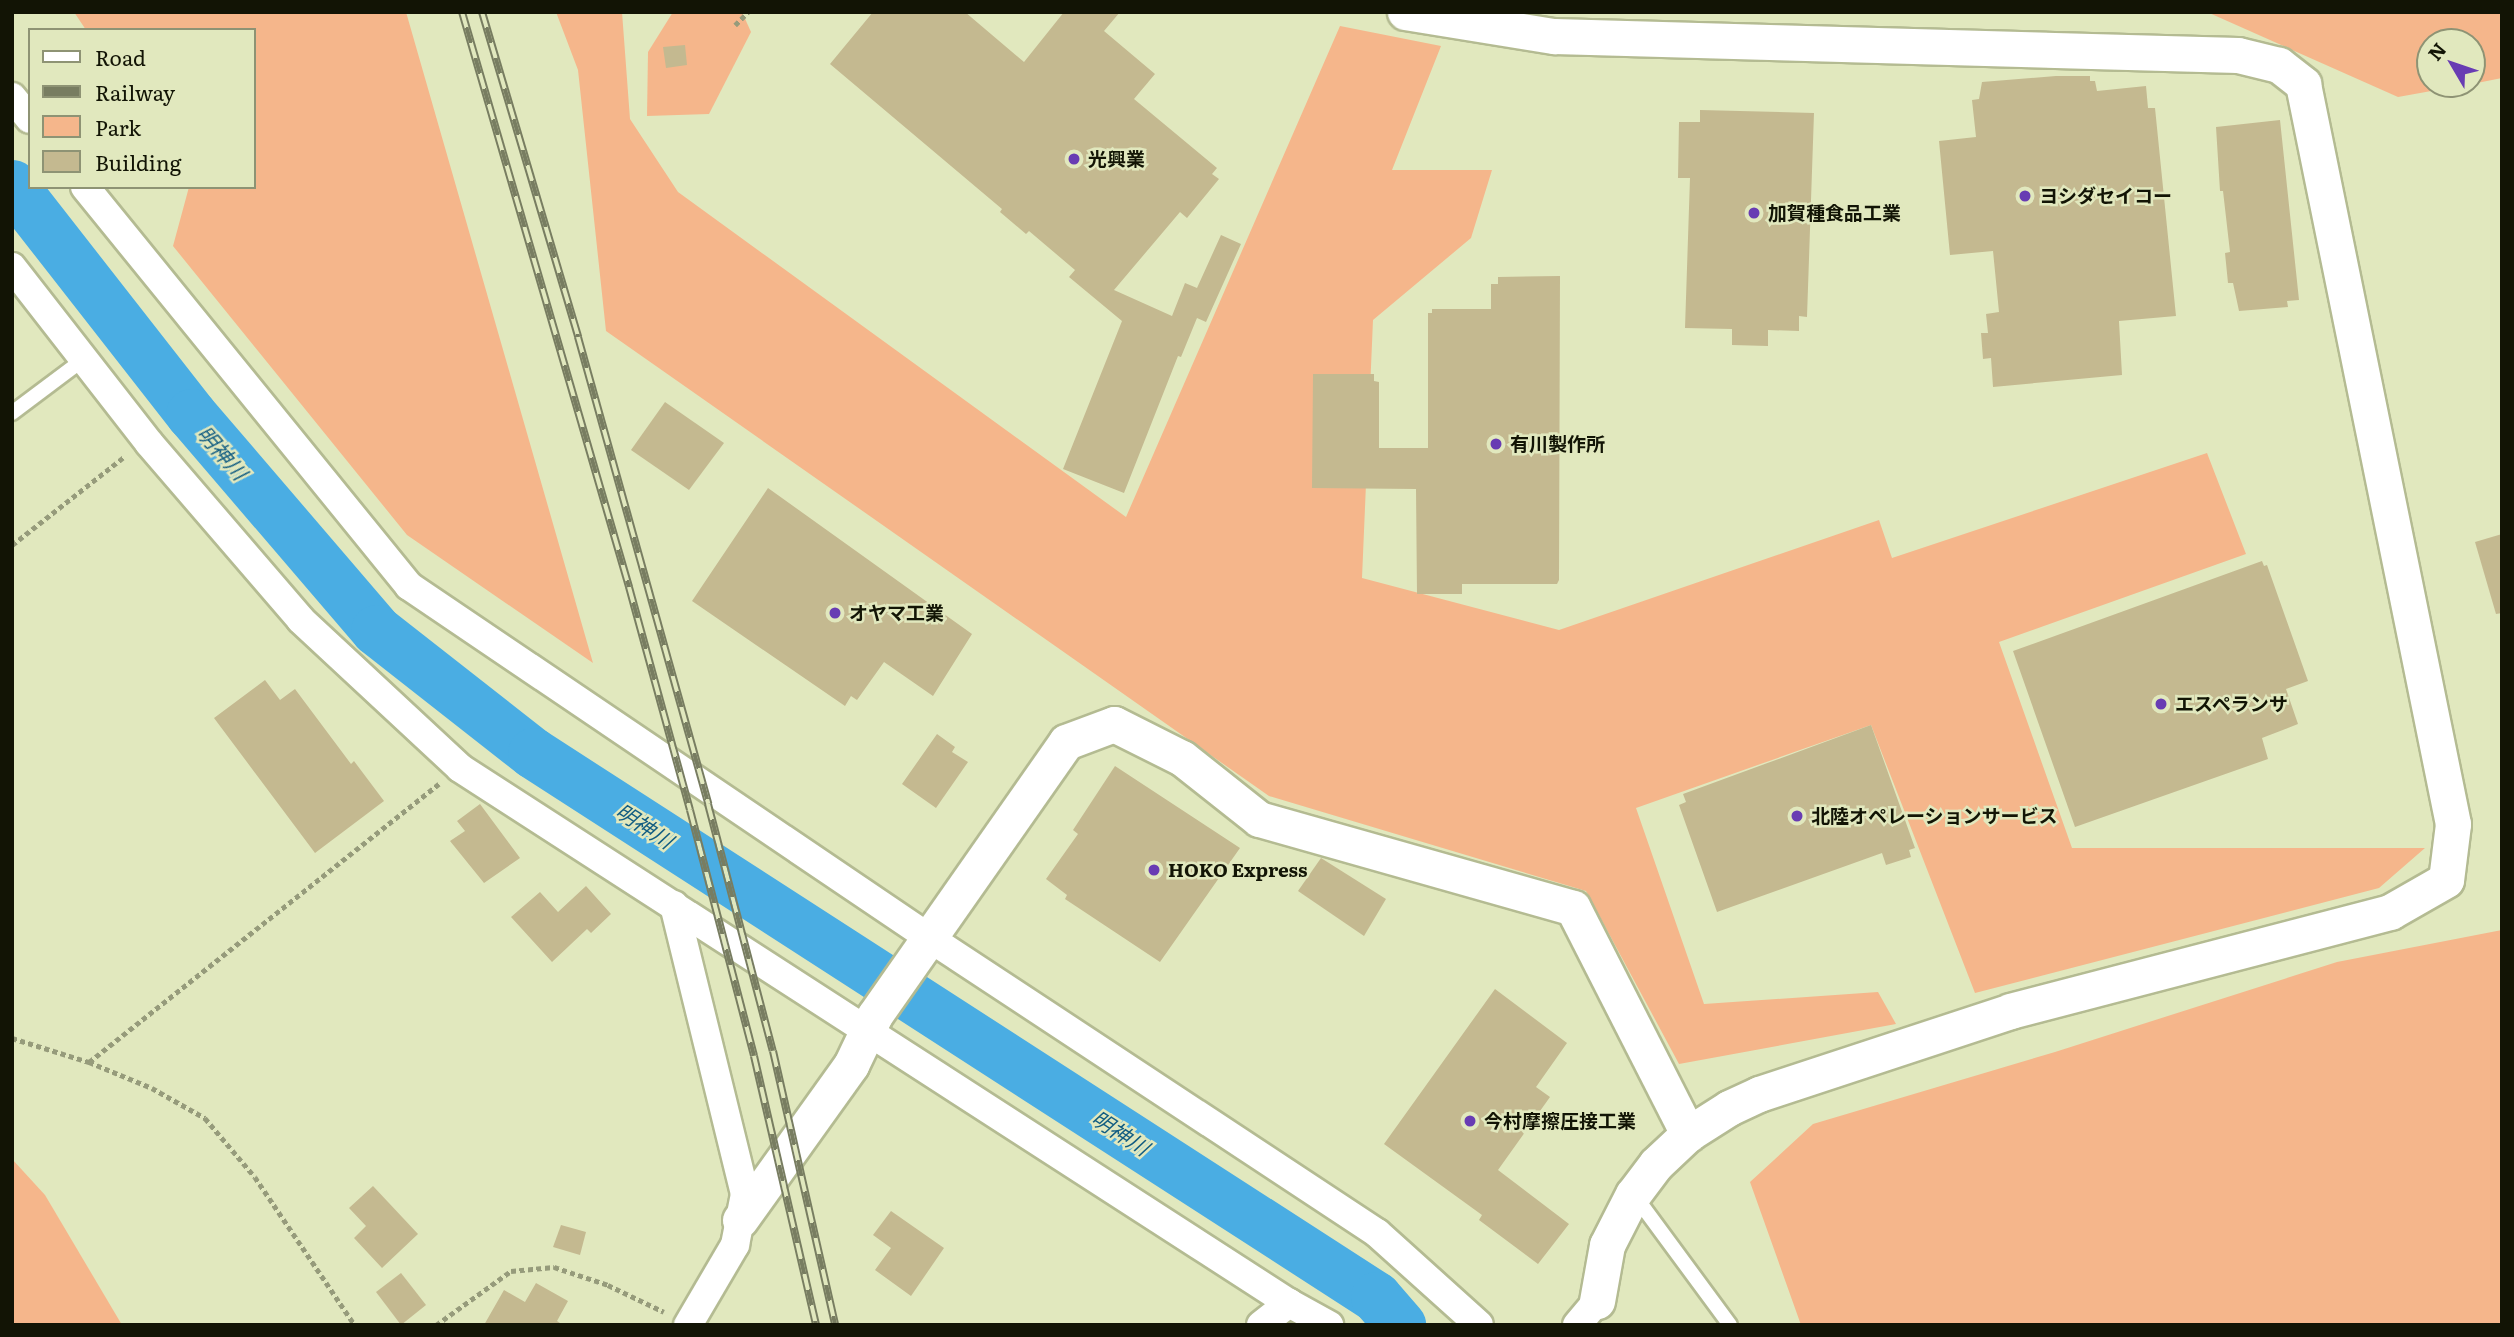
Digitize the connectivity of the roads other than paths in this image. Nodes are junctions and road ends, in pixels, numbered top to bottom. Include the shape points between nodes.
1 (1405, 12) edge
2 (12, 97) edge
3 (28, 117) edge
4 (87, 189) edge
5 (12, 267) edge
6 (84, 359) junction
7 (12, 413) edge
8 (674, 905) junction
9 (920, 948) junction
10 (872, 1023) junction
11 (1688, 1134) junction
12 (1633, 1194) junction
13 (740, 1220) junction
14 (1289, 1303) junction
15 (1589, 1317) edge
16 (688, 1325) edge
17 (1262, 1325) edge
18 (1329, 1325) edge
19 (1479, 1325) edge
20 (1730, 1325) edge

1 - 11 street via 1555,36 2238,55 2279,65 2303,85 2453,824 2446,880 2390,912 2011,1012 1759,1094
2 - 3 street
4 - 9 street via 409,586
5 - 6 street
6 - 7 lane
6 - 8 street via 301,620 460,768
8 - 10 street
8 - 13 street via 745,1194
9 - 10 street
9 - 11 street via 1066,742 1114,724 1182,758 1259,818 1573,908
9 - 19 street via 1377,1233
10 - 13 street via 851,1065
10 - 14 street
11 - 12 street
12 - 15 street via 1608,1245
12 - 20 lane
13 - 16 street via 735,1245
14 - 17 street
14 - 18 street

